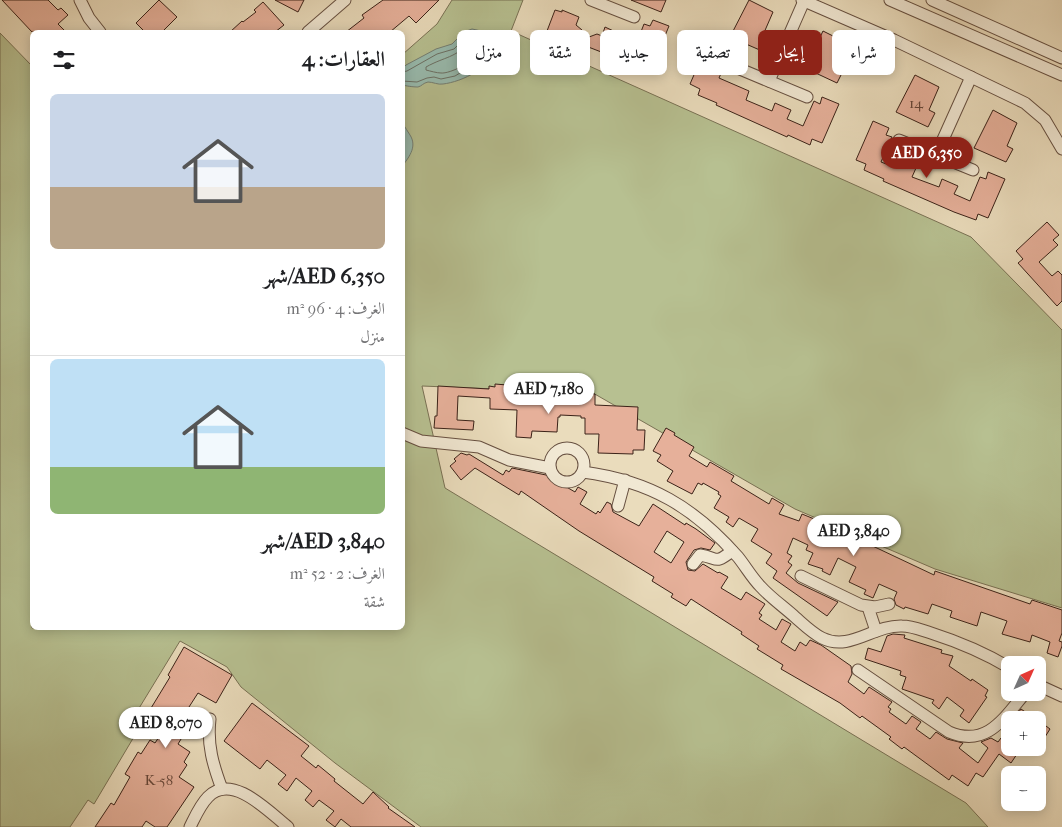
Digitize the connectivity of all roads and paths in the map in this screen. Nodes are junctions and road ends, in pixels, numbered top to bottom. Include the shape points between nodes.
1 (80, 0) edge
2 (803, 0) edge
3 (890, 0) edge
4 (932, 0) edge
5 (597, 1) edge
6 (341, 2) edge
7 (634, 17) dead end
8 (98, 30) edge
9 (310, 30) edge
10 (1062, 58) edge
11 (748, 72) edge
12 (1062, 76) edge
13 (970, 77) junction
14 (769, 81) junction
15 (807, 97) dead end
16 (899, 140) dead end
17 (1062, 149) edge
18 (936, 155) junction
19 (973, 170) dead end
20 (405, 434) edge
21 (550, 468) junction
22 (583, 472) junction
23 (625, 480) junction
24 (618, 506) dead end
25 (732, 551) junction
26 (693, 564) dead end
27 (802, 576) dead end
28 (889, 604) dead end
29 (868, 607) junction
30 (876, 631) junction
31 (1001, 663) edge
32 (858, 670) dead end
33 (1046, 689) edge
34 (1062, 696) edge
35 (1018, 701) edge
36 (210, 719) dead end
37 (222, 789) junction
38 (190, 827) edge
39 (288, 827) edge

1 - 8 street
2 - 13 street
2 - 14 street
3 - 12 street
4 - 10 street
5 - 7 street
6 - 9 street
11 - 14 street
13 - 17 street via 1032,108 1045,120
13 - 18 street
14 - 15 street
16 - 18 street
18 - 19 street
20 - 21 street via 421,441 473,446 508,460
21 - 22 street via 555,478 565,483 576,480
21 - 22 street via 556,452 572,448 584,461
22 - 23 street
23 - 24 street
23 - 25 street via 688,510
25 - 26 street via 718,560 700,555
25 - 30 street via 762,588 809,630 823,638 847,642
27 - 29 street
28 - 29 street
29 - 30 street
30 - 31 street via 901,626 918,629 974,649
32 - 35 street via 949,732 966,737 992,730
33 - 34 street
36 - 37 street via 209,749
37 - 38 street via 210,794
37 - 39 street via 244,793

